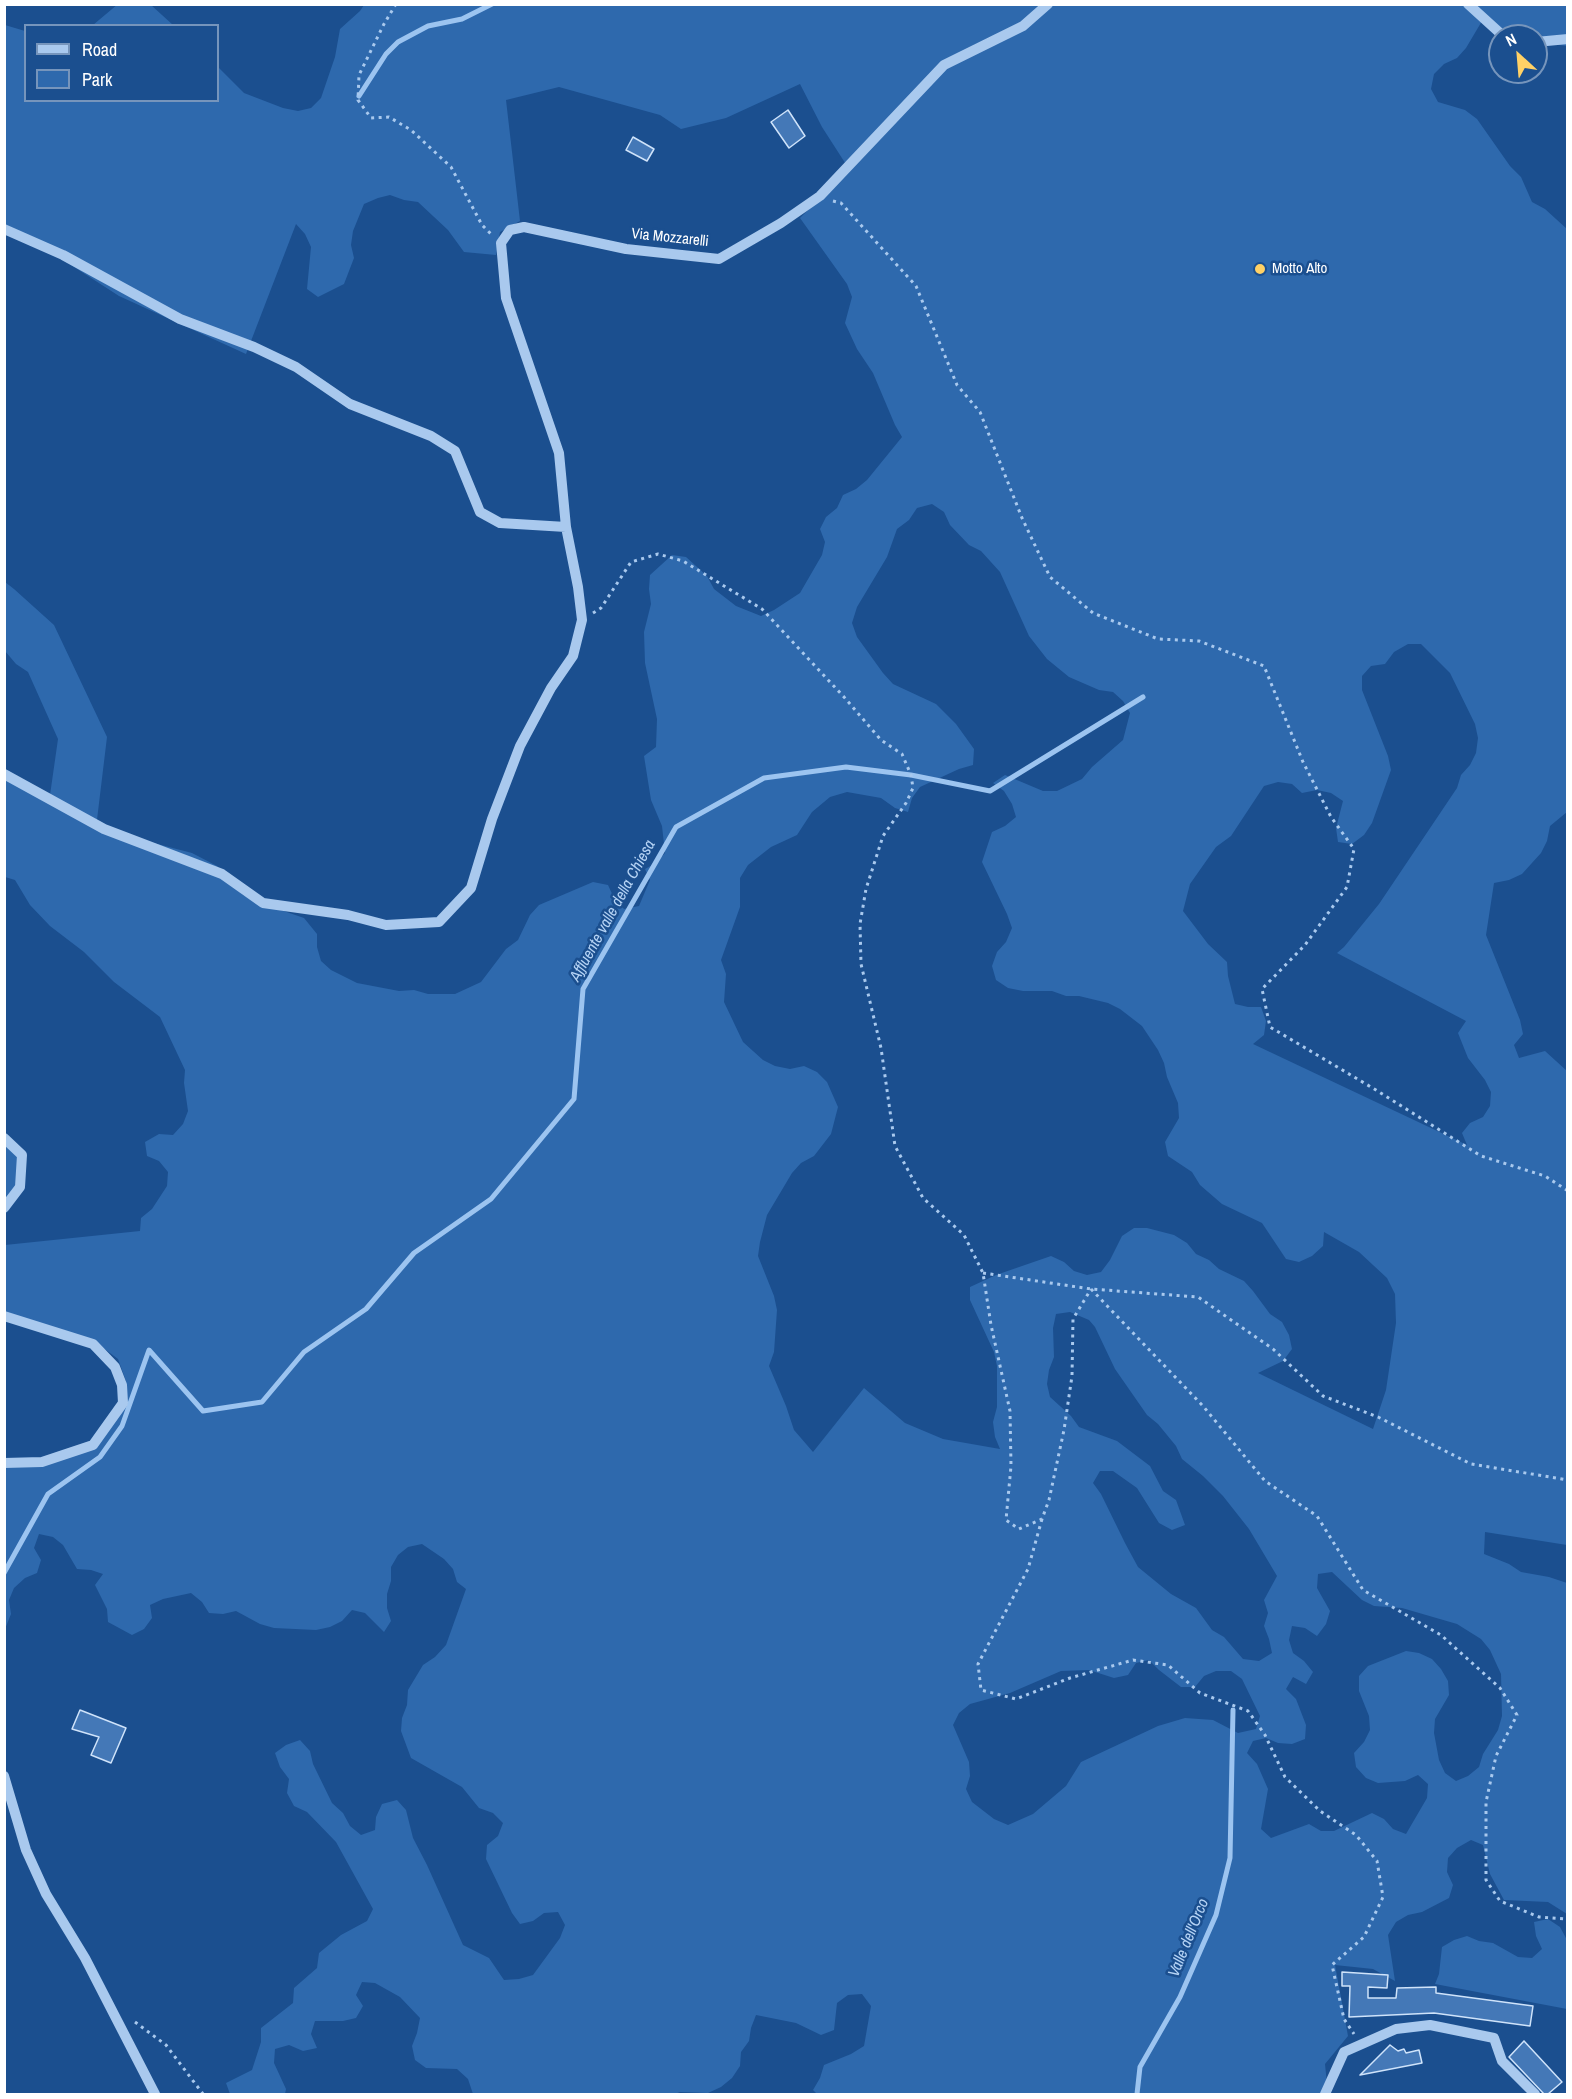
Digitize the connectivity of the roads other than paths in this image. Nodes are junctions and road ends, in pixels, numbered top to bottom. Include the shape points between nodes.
1 (1048, 4) edge
2 (1468, 4) edge
3 (1490, 24) edge
4 (1568, 39) edge
5 (1548, 41) edge
6 (4, 229) edge
7 (566, 527) junction
8 (4, 774) edge
9 (4, 1138) edge
10 (4, 1208) edge
11 (4, 1316) edge
12 (4, 1463) edge
13 (4, 1776) edge
14 (155, 2094) edge
15 (1325, 2094) edge
16 (1536, 2094) edge

1 - 7 street, Via Mozzarelli via 1023,26 944,65 820,196 719,259 626,249 524,227 510,230 501,243 506,298 559,453
2 - 3 street
4 - 5 street
6 - 7 street via 63,255 180,319 254,346 296,367 350,404 431,436 455,451 480,512 500,523
7 - 8 street via 582,620 573,656 520,746 471,888 439,922 386,926 348,915 263,903 222,874 104,829
9 - 10 street via 22,1155 20,1187
11 - 12 street via 93,1344 115,1367 123,1403 93,1445 42,1462
13 - 14 street via 26,1850 46,1894 85,1958
15 - 16 street via 1344,2052 1396,2029 1430,2025 1494,2038 1502,2061

